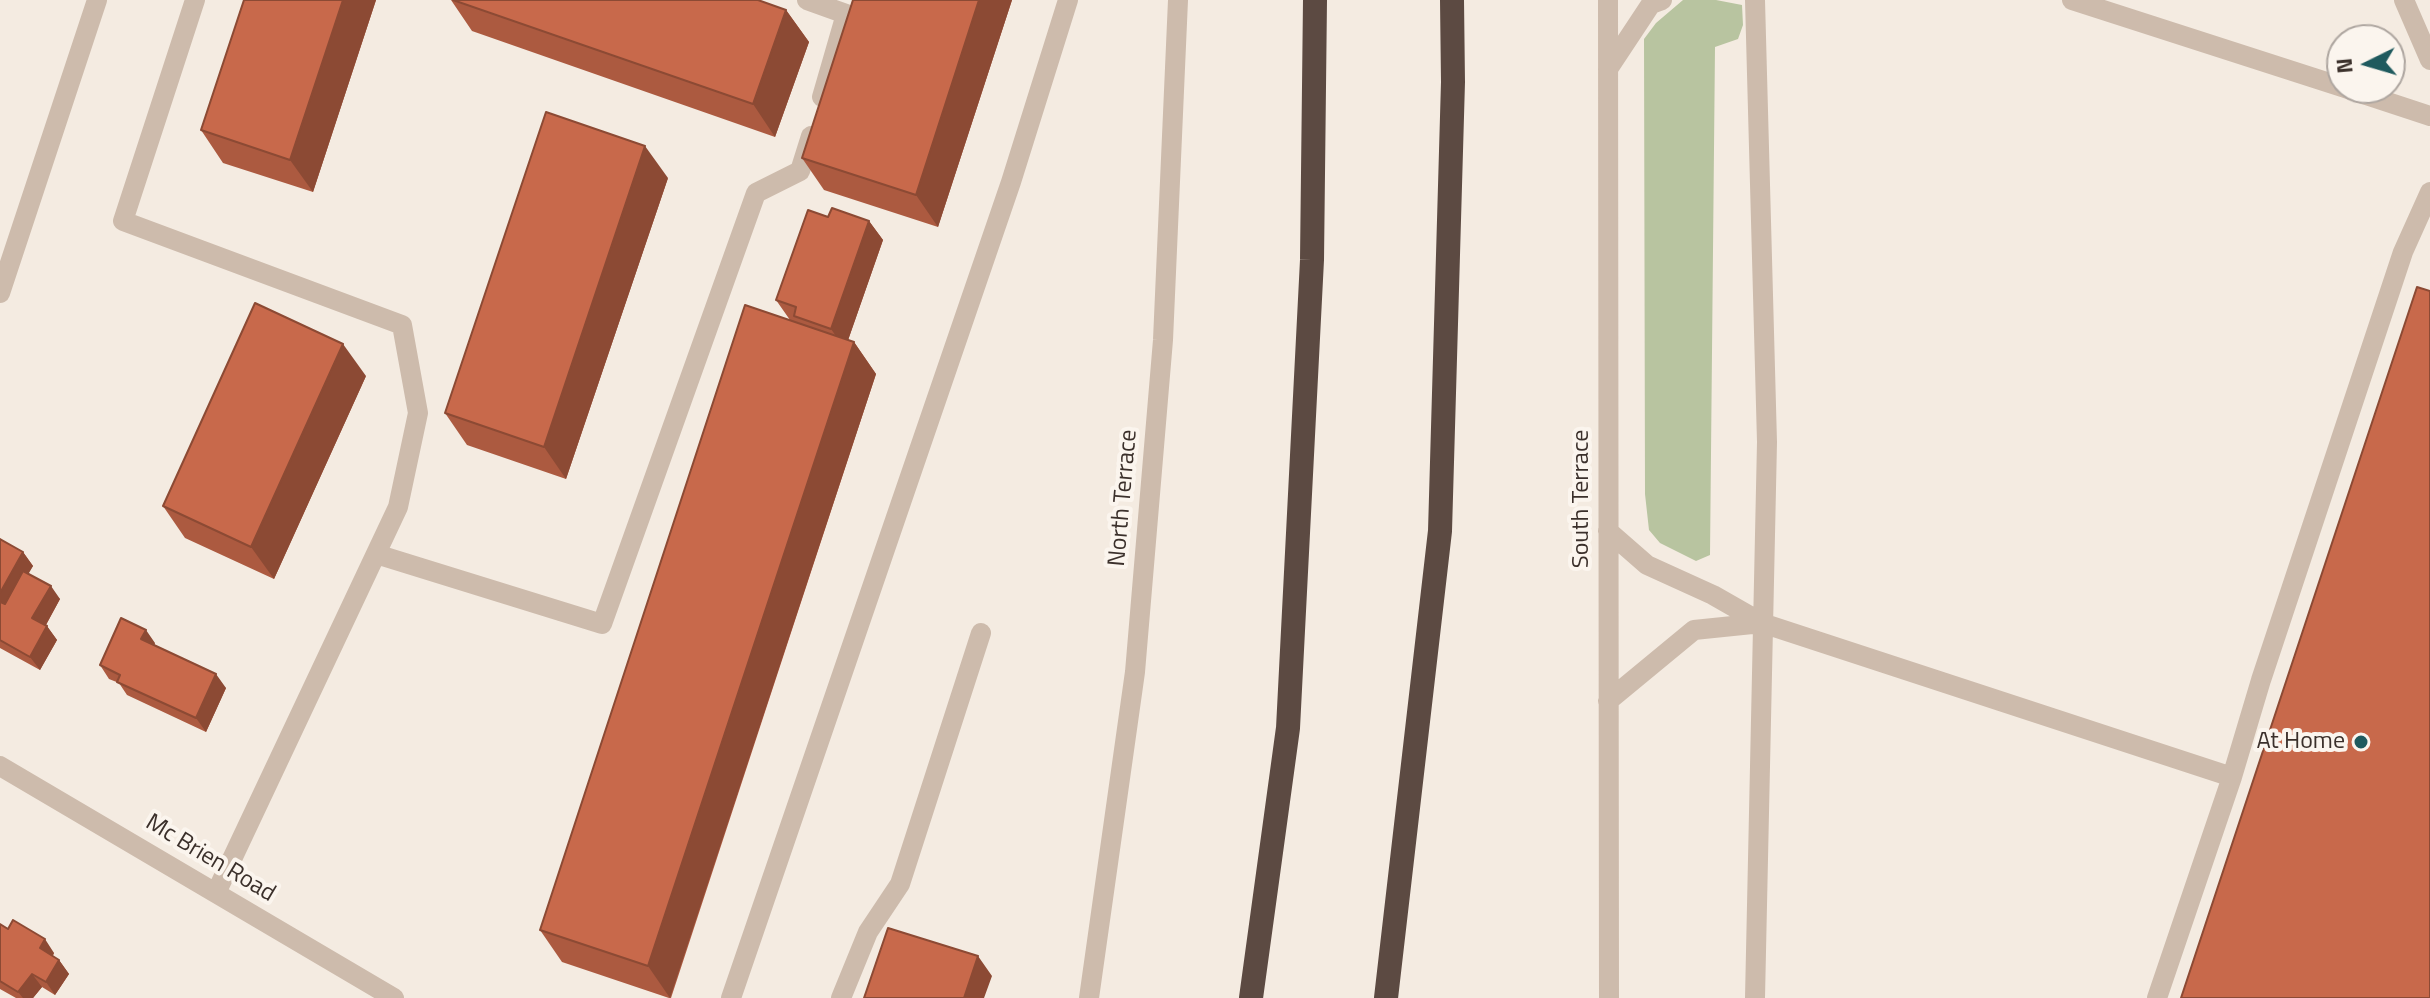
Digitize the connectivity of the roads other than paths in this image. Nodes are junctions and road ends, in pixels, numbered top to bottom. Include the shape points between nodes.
1 (97, 0) edge
2 (195, 0) edge
3 (807, 0) edge
4 (1068, 0) edge
5 (1178, 0) edge
6 (1315, 0) edge
7 (1452, 0) edge
8 (1608, 0) edge
9 (1662, 0) edge
10 (1755, 0) edge
11 (2072, 0) edge
12 (2404, 0) edge
13 (2430, 60) edge
14 (1608, 69) junction
15 (2326, 82) edge
16 (2393, 104) edge
17 (2430, 116) edge
18 (2430, 192) edge
19 (0, 293) edge
20 (1608, 531) junction
21 (376, 554) junction
22 (1762, 623) junction
23 (981, 633) dead end
24 (1608, 701) junction
25 (0, 766) edge
26 (2232, 777) junction
27 (216, 893) junction
28 (394, 998) edge
29 (731, 998) edge
30 (841, 998) edge
31 (1089, 998) edge
32 (1251, 998) edge
33 (1386, 998) edge
34 (1609, 998) edge
35 (1755, 998) edge
36 (2157, 998) edge

1 - 19 street
2 - 21 street via 123,221 402,325 418,413 398,507
3 - 21 street via 846,14 800,171 756,193 602,624
4 - 29 street via 1006,197
5 - 31 street, North Terrace via 1163,340 1135,672
6 - 32 highway via 1312,260 1288,728
7 - 33 highway via 1440,531
8 - 14 street, South Terrace
9 - 14 street via 1651,4
10 - 22 street via 1766,420
11 - 15 street
12 - 13 street
14 - 20 street, South Terrace
16 - 17 street
18 - 26 street via 2403,252
20 - 22 street via 1647,565
20 - 24 street, South Terrace
21 - 27 street
22 - 24 street via 1694,630
22 - 26 street
22 - 35 street
23 - 30 street via 900,884 868,932
24 - 34 street, South Terrace
25 - 27 street, Mc Brien Road
26 - 36 street
27 - 28 street, Mc Brien Road

